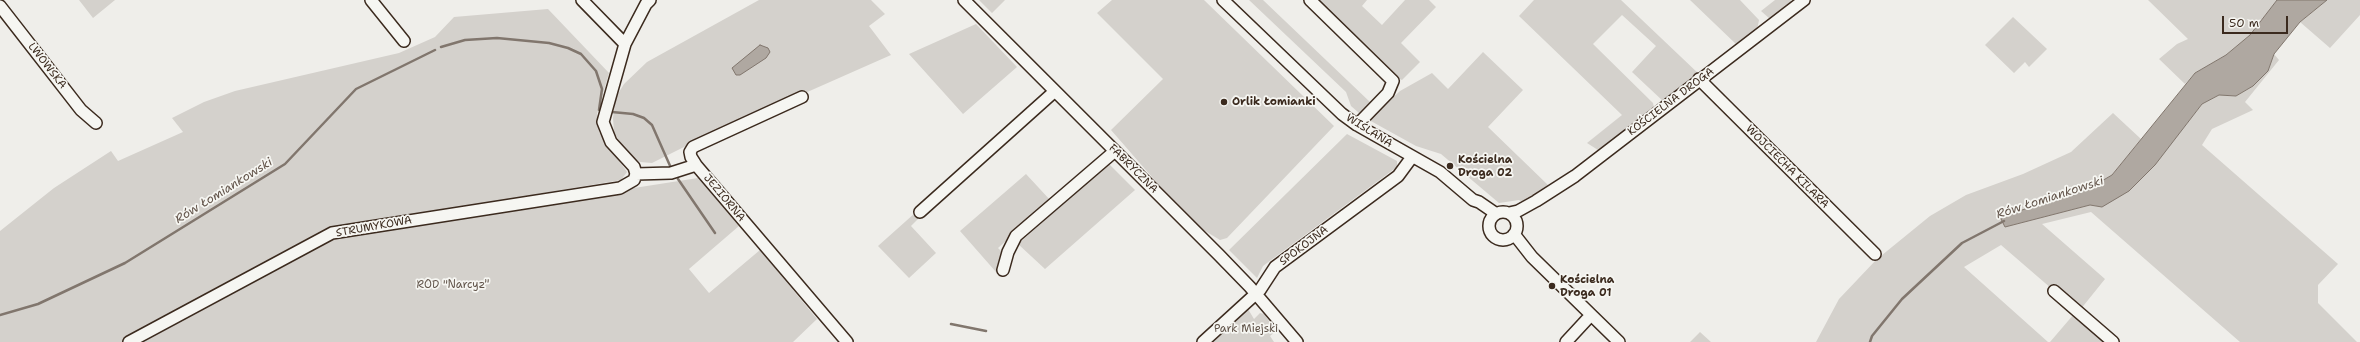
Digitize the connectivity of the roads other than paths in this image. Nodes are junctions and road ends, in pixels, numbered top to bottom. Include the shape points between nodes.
1 (371, 0) edge
2 (582, 0) edge
3 (650, 0) edge
4 (964, 0) edge
5 (1223, 0) edge
6 (1310, 0) edge
7 (1804, 0) edge
8 (0, 6) edge
9 (404, 41) dead end
10 (625, 44) junction
11 (1699, 79) junction
12 (1055, 91) junction
13 (802, 97) dead end
14 (96, 123) dead end
15 (1357, 125) junction
16 (1115, 151) junction
17 (1412, 157) junction
18 (696, 165) junction
19 (636, 174) junction
20 (1536, 201) junction
21 (920, 212) dead end
22 (1509, 213) junction
23 (1492, 217) junction
24 (1512, 233) junction
25 (1875, 254) dead end
26 (1003, 270) dead end
27 (2054, 291) dead end
28 (1256, 294) junction
29 (1591, 315) junction
30 (129, 342) edge
31 (847, 342) edge
32 (1203, 342) edge
33 (1297, 342) edge
34 (1566, 342) edge
35 (1619, 342) edge
36 (2113, 342) edge

1 - 9 street
2 - 10 street
3 - 10 street
4 - 12 street, FABRYCZNA
5 - 15 street, WIŚLANA via 1342,114
6 - 15 street via 1393,81 1388,93
7 - 11 street, KOŚCIELNA DROGA
8 - 14 street, LWOWSKA via 81,110
10 - 19 street via 603,122 611,142 634,167
11 - 20 street, KOŚCIELNA DROGA via 1574,176
11 - 25 street, WOJCIECHA KILARA
12 - 16 street, FABRYCZNA
12 - 21 street
13 - 18 street via 693,147 691,157
15 - 17 street, WIŚLANA
16 - 26 street via 1016,236
16 - 28 street, FABRYCZNA
17 - 23 street, WIŚLANA via 1440,172
17 - 28 street, SPOKOJNA via 1398,176 1275,267
18 - 19 street, JEZIORNA via 672,173
18 - 31 street, JEZIORNA
19 - 30 street, STRUMYKOWA via 634,180 620,188 332,233
20 - 22 street, KOŚCIELNA DROGA
20 - 24 street, KOŚCIELNA DROGA via 1521,216
22 - 23 street
22 - 24 street via 1516,219
23 - 24 street via 1489,230 1491,235 1500,240
24 - 29 street via 1522,253 1532,257
27 - 36 street
28 - 32 street, SPOKOJNA
28 - 33 street, FABRYCZNA
29 - 34 street
29 - 35 street

